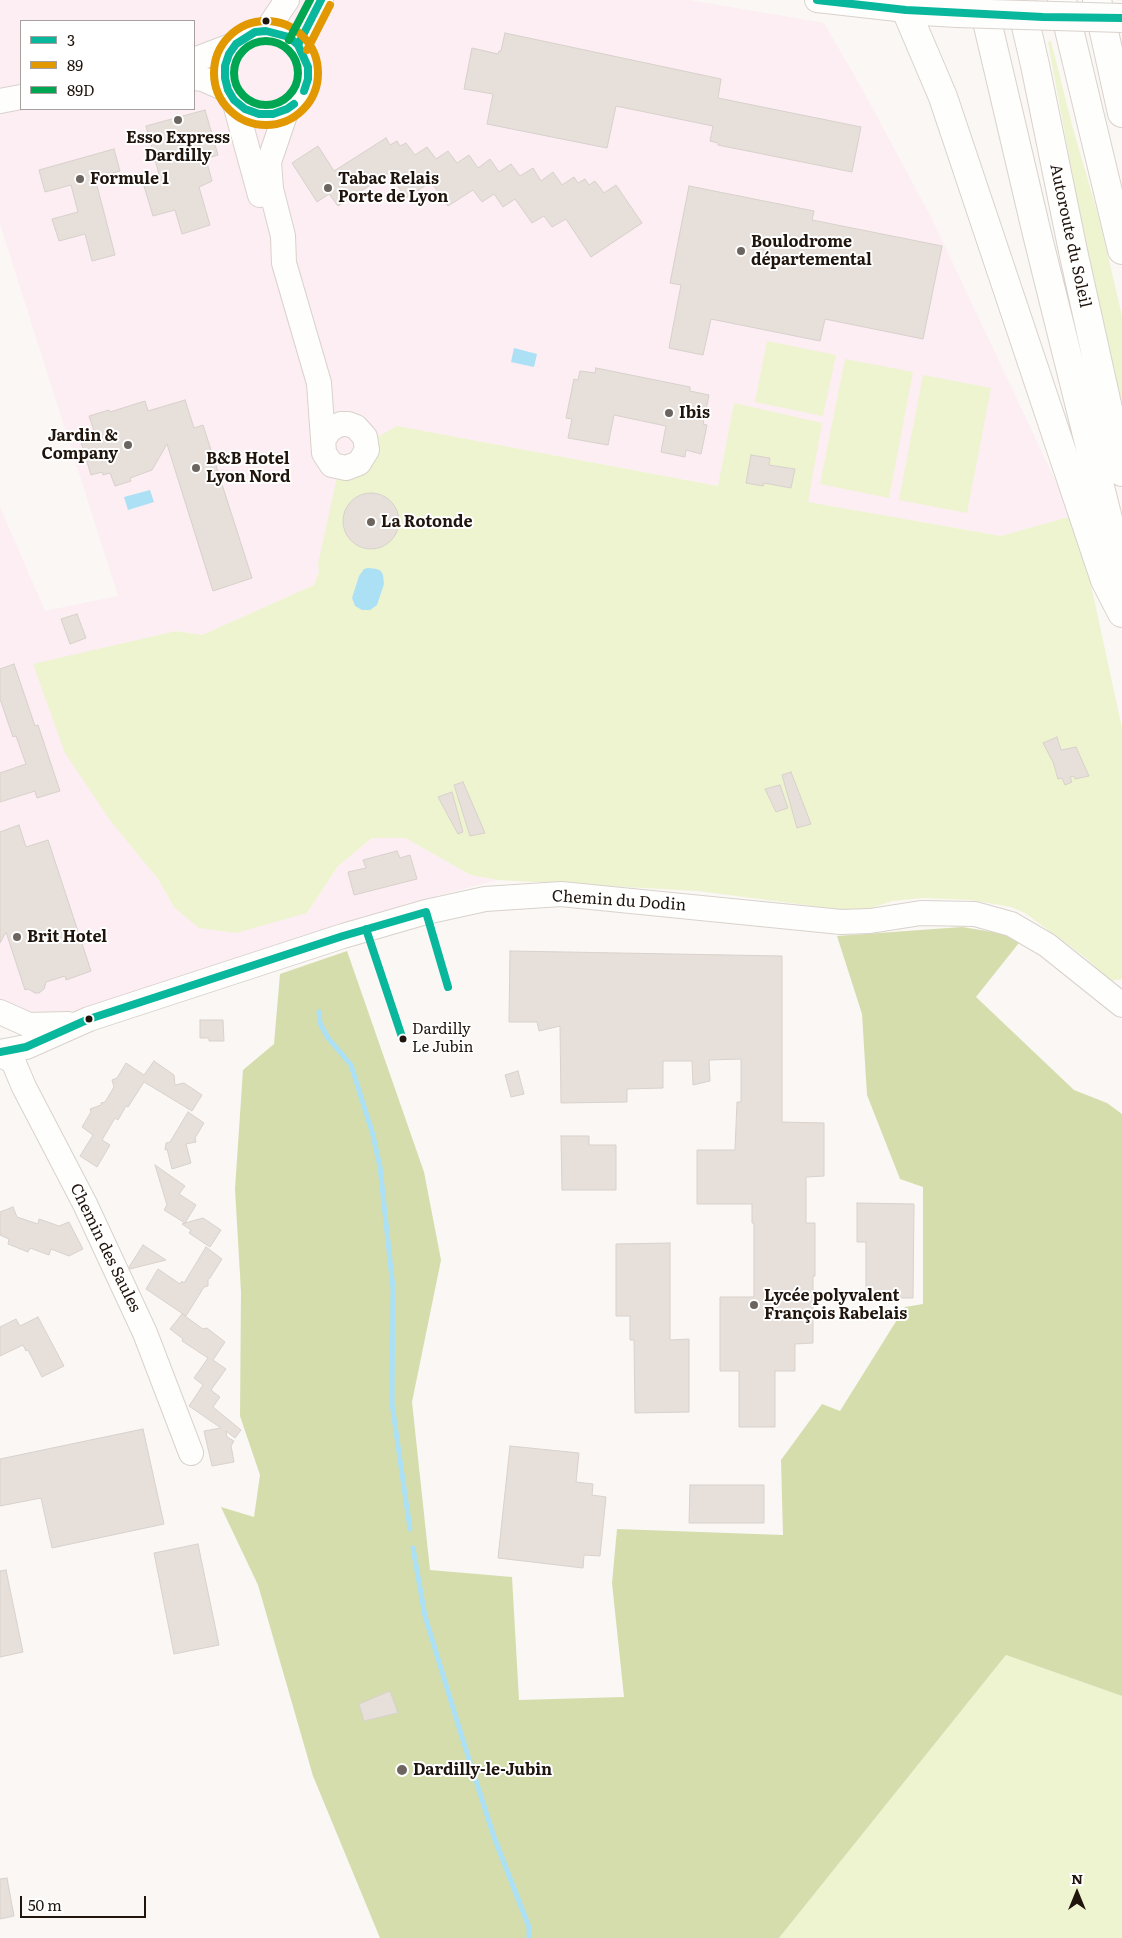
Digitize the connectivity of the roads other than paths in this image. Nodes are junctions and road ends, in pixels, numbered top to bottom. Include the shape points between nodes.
1 (287, 0) edge
2 (321, 0) edge
3 (817, 0) edge
4 (982, 0) edge
5 (1020, 0) edge
6 (1062, 0) edge
7 (1097, 0) edge
8 (903, 5) edge
9 (1122, 18) edge
10 (266, 31) junction
11 (236, 44) junction
12 (298, 45) junction
13 (195, 60) edge
14 (195, 78) edge
15 (231, 95) junction
16 (20, 97) edge
17 (0, 101) edge
18 (287, 109) junction
19 (1122, 113) edge
20 (1122, 250) edge
21 (284, 263) junction
22 (319, 383) junction
23 (356, 427) junction
24 (324, 439) junction
25 (1122, 472) edge
26 (1122, 599) edge
27 (1122, 613) edge
28 (1122, 1004) edge
29 (0, 1012) edge
30 (76, 1024) junction
31 (0, 1053) edge
32 (190, 1454) dead end

1 - 10 street
2 - 12 street
3 - 8 street
4 - 26 main road via 1115,547
5 - 25 main road, Autoroute du Soleil
6 - 20 main road
7 - 19 main road
8 - 9 main road, bridge via 957,13
8 - 27 main road via 943,97 1105,580
10 - 11 street via 255,32
10 - 12 street via 289,37
11 - 13 street
11 - 15 street via 225,66
12 - 18 street via 308,67 308,79 300,98
14 - 15 street
15 - 18 street via 246,109 259,114
15 - 21 street via 254,168 269,241
16 - 17 street
18 - 21 street via 269,162 271,189 283,236
21 - 22 street
22 - 23 street
22 - 24 street
23 - 24 street via 341,424 328,432
23 - 24 street via 365,437 366,450 360,463 353,467 339,468 327,460 322,446
28 - 30 street, Chemin du Dodin via 1047,945 1011,924 976,914 921,913 841,922 561,894 485,899 426,912
29 - 30 street, Chemin du Dodin via 29,1025
30 - 31 street, Chemin du Dodin via 26,1047
31 - 32 street, Chemin des Saules via 13,1061 85,1204 145,1333

